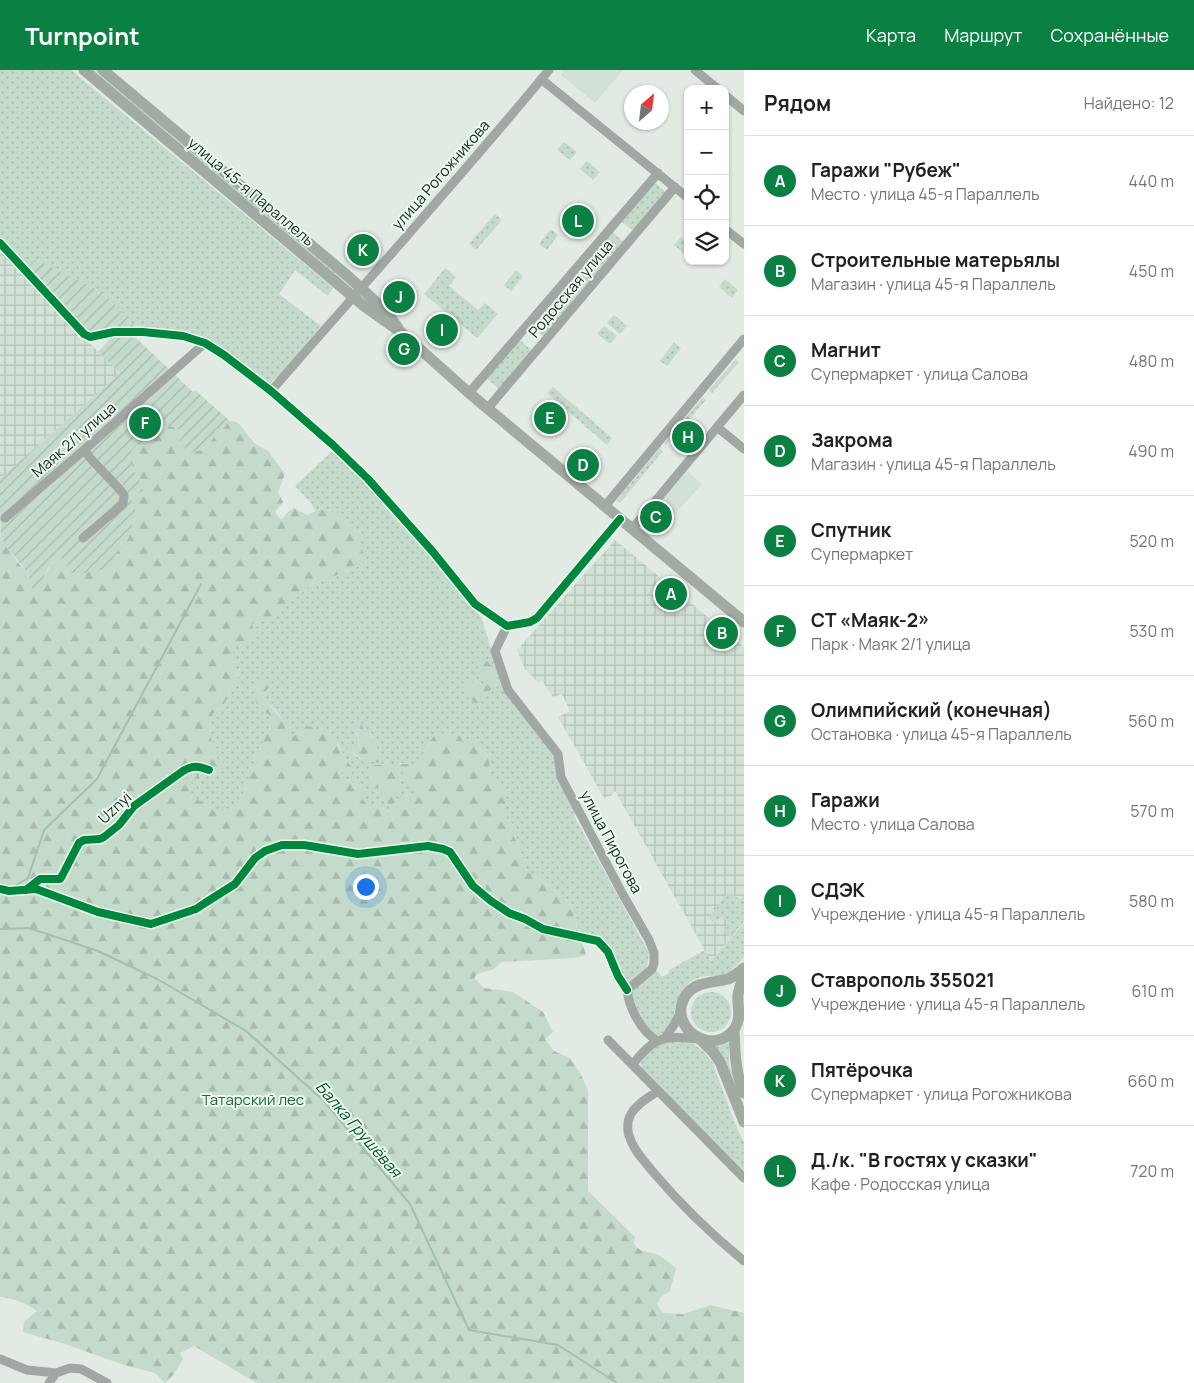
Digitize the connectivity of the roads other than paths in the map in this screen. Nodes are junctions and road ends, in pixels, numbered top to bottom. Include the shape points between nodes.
1 (84, 70) edge
2 (104, 70) edge
3 (548, 70) edge
4 (695, 70) edge
5 (541, 79) junction
6 (713, 85) edge
7 (729, 98) edge
8 (744, 111) edge
9 (658, 173) junction
10 (675, 187) junction
11 (684, 195) edge
12 (729, 232) edge
13 (0, 243) edge
14 (744, 244) edge
15 (361, 288) junction
16 (353, 298) junction
17 (402, 333) junction
18 (744, 339) edge
19 (205, 343) junction
20 (271, 391) junction
21 (469, 393) junction
22 (744, 395) edge
23 (488, 408) junction
24 (717, 427) junction
25 (744, 449) edge
26 (84, 450) junction
27 (605, 506) junction
28 (5, 518) dead end
29 (620, 519) junction
30 (632, 529) junction
31 (84, 538) dead end
32 (744, 622) edge
33 (508, 626) junction
34 (0, 889) edge
35 (744, 968) edge
36 (744, 977) edge
37 (708, 982) junction
38 (627, 990) junction
39 (738, 1002) junction
40 (681, 1011) junction
41 (734, 1030) junction
42 (660, 1039) junction
43 (700, 1039) junction
44 (608, 1040) dead end
45 (632, 1064) junction
46 (658, 1091) junction
47 (744, 1093) edge
48 (744, 1122) edge
49 (744, 1178) edge
50 (744, 1261) edge
51 (0, 1359) edge
52 (56, 1373) junction
53 (49, 1383) edge
54 (107, 1383) edge

1 - 16 main road, улица 45-я Параллель
2 - 15 main road, улица 45-я Параллель
3 - 5 street, улица Рогожникова
4 - 6 street
5 - 9 street
5 - 15 street, улица Рогожникова
7 - 8 street
9 - 10 street
9 - 21 street, Родосская улица
10 - 11 street
10 - 23 street, Родосская улица
12 - 14 street
13 - 19 street via 90,337 114,332 143,332 183,336
15 - 16 street, улица Рогожникова
15 - 17 main road, улица 45-я Параллель via 387,312
16 - 17 main road, улица 45-я Параллель
16 - 20 street, улица Рогожникова
17 - 21 main road, улица 45-я Параллель
18 - 27 street
19 - 20 street
19 - 26 street, Маяк 2/1 улица
20 - 33 street via 368,479 475,604
21 - 23 main road, улица 45-я Параллель
22 - 24 street
23 - 27 main road, улица 45-я Параллель
24 - 25 street
24 - 30 street
26 - 28 street, Маяк 2/1 улица
26 - 31 street via 124,495 123,504
27 - 29 main road, улица 45-я Параллель
29 - 30 main road, улица 45-я Параллель
29 - 33 street via 537,618
30 - 32 main road, улица 45-я Параллель
33 - 38 street, улица Пирогова via 495,651 508,690 558,754 561,777 654,953 652,970
34 - 38 street via 36,889 98,912 151,924 201,906 235,884 255,858 282,845 304,844 358,854 428,846 450,852 473,886 509,913 544,929 598,941 608,952
35 - 37 main road via 730,978
36 - 39 main road via 739,987
37 - 39 main road via 726,987
37 - 40 main road via 686,994
38 - 42 street via 641,1025 650,1036
39 - 41 main road via 740,1016
40 - 42 street
40 - 43 main road via 684,1026
41 - 43 main road via 716,1040
41 - 47 main road via 734,1060
42 - 43 street
42 - 45 street
43 - 48 main road via 720,1062
44 - 45 street
45 - 46 street
46 - 49 street
46 - 50 street via 630,1115 630,1139 674,1196
51 - 52 street via 27,1370
52 - 53 street
52 - 54 street via 70,1368 81,1369

